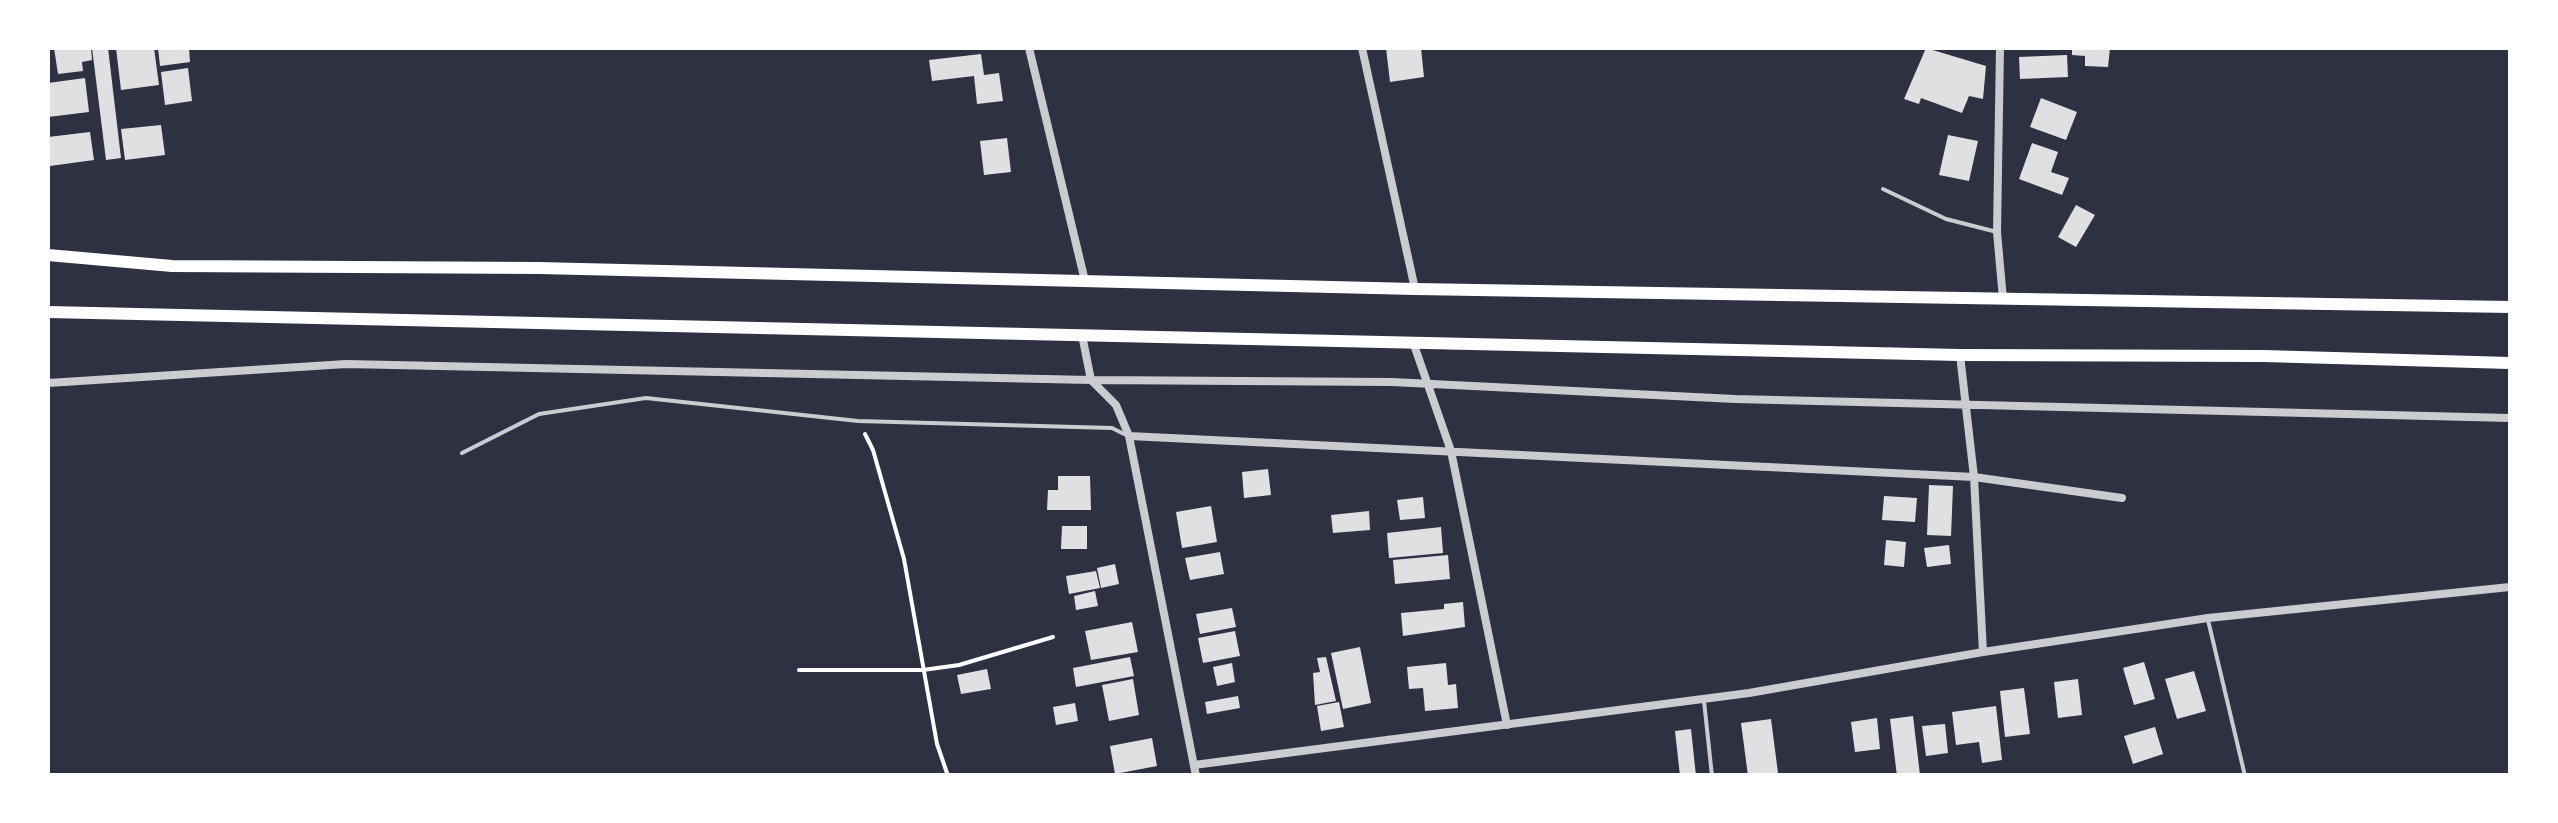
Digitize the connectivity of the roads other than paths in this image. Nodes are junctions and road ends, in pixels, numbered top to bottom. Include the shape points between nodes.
1 (1029, 48) edge
2 (1362, 48) edge
3 (2000, 48) edge
4 (1883, 188) dead end
5 (1998, 232) junction
6 (48, 255) edge
7 (1085, 281) junction
8 (1416, 289) junction
9 (2003, 299) junction
10 (2510, 306) edge
11 (48, 312) edge
12 (1082, 334) junction
13 (1414, 342) junction
14 (1960, 355) junction
15 (2510, 363) edge
16 (1091, 380) junction
17 (48, 383) edge
18 (1428, 385) junction
19 (1966, 404) junction
20 (2510, 418) edge
21 (1129, 436) junction
22 (1451, 451) junction
23 (462, 453) dead end
24 (1974, 477) junction
25 (2122, 498) dead end
26 (2510, 587) edge
27 (2208, 618) junction
28 (1984, 652) junction
29 (1704, 700) junction
30 (1508, 725) junction
31 (1194, 765) junction
32 (1196, 776) edge
33 (1712, 776) edge
34 (2245, 776) edge

1 - 7 street
2 - 8 street
3 - 5 street
4 - 5 lane via 1946,219
5 - 9 street
6 - 7 highway via 172,266
7 - 8 highway
8 - 9 highway
9 - 10 highway
11 - 12 highway
12 - 13 highway
12 - 16 street
13 - 14 highway
13 - 18 street
14 - 15 highway
14 - 19 street
16 - 17 street via 346,364
16 - 18 street
16 - 21 street via 1116,405
18 - 19 street
18 - 22 street
19 - 20 street
19 - 24 street
21 - 22 street
21 - 23 lane via 1112,428 858,420 646,398 539,414
21 - 31 street
22 - 24 street
22 - 30 street
24 - 25 street
24 - 28 street
26 - 27 street
27 - 28 street
27 - 34 lane
28 - 29 street
29 - 30 street
29 - 33 lane
30 - 31 street
31 - 32 street

